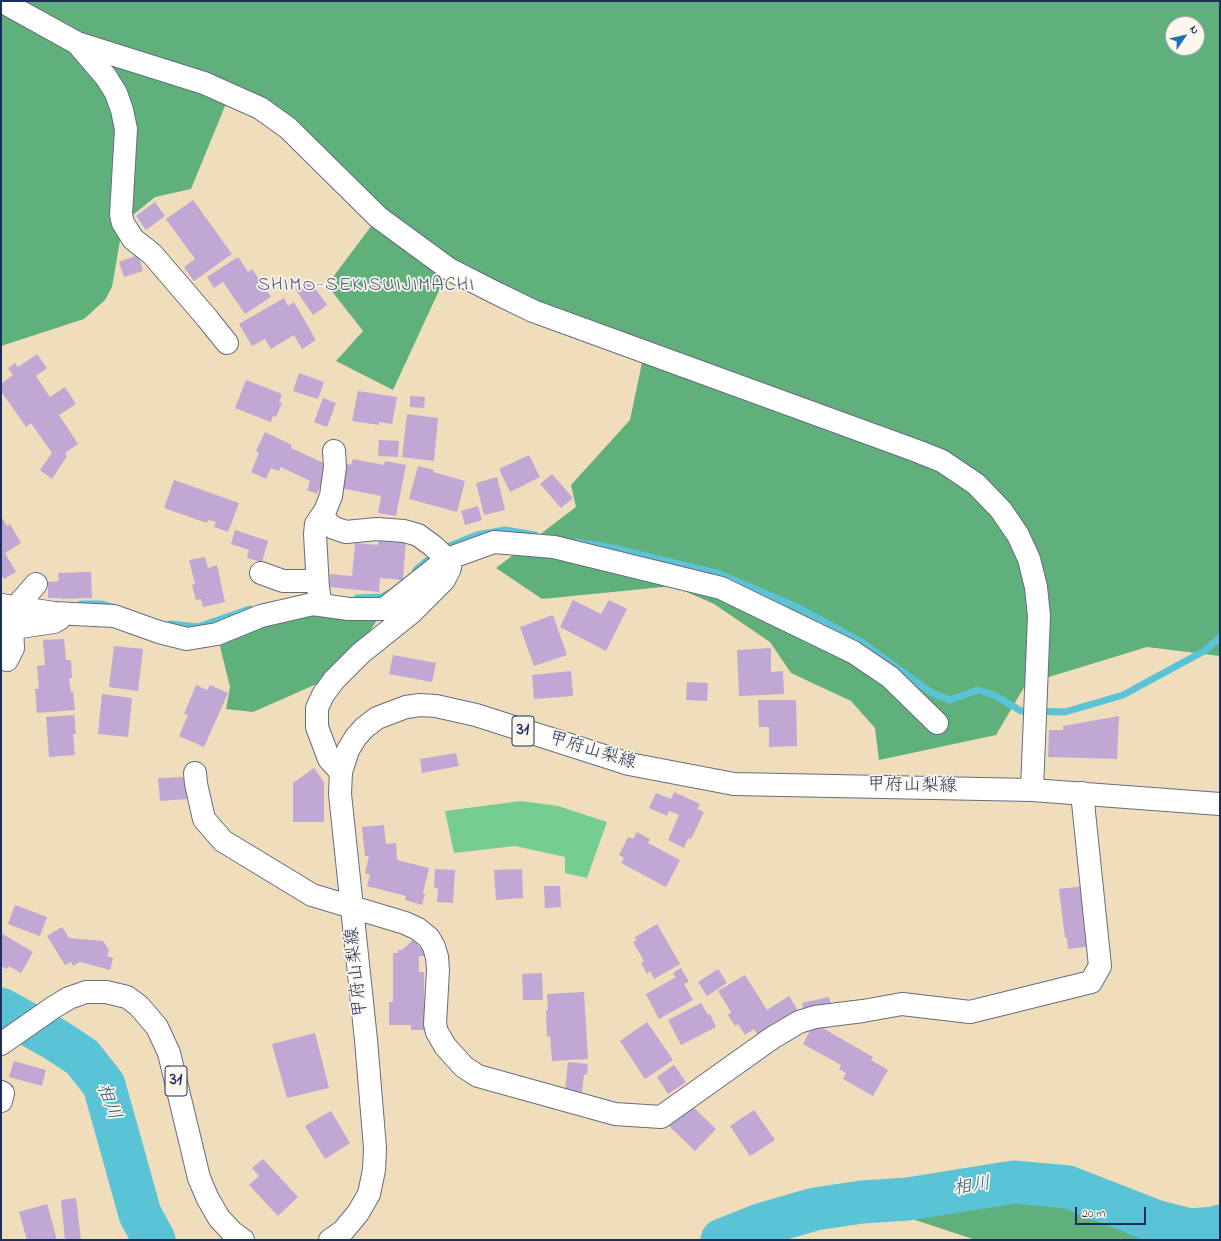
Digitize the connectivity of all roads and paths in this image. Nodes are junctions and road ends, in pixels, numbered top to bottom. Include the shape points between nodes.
1 (1, 1) edge
2 (77, 43) junction
3 (227, 343) dead end
4 (334, 451) dead end
5 (321, 517) junction
6 (442, 554) junction
7 (261, 574) dead end
8 (319, 594) junction
9 (16, 606) edge
10 (7, 660) dead end
11 (937, 723) dead end
12 (342, 772) junction
13 (196, 773) dead end
14 (1032, 790) junction
15 (1082, 793) junction
16 (1220, 804) edge
17 (351, 906) junction
18 (5, 1042) edge
19 (1, 1092) edge
20 (1, 1101) edge
21 (243, 1240) edge
22 (330, 1240) edge

1 - 2 main road
2 - 3 main road via 106,77 116,93 122,110 126,128 121,215 123,223 132,239 152,254
2 - 14 main road via 204,83 260,108 288,128 378,217 449,269 494,292 533,311 917,451 942,461 976,484 1001,510 1018,535 1029,559 1036,586 1039,616
4 - 5 main road via 335,467 331,496
5 - 6 main road via 334,528 346,532 377,529 418,535
5 - 8 main road via 316,524 315,534
6 - 8 main road via 384,609 349,609
6 - 11 main road via 494,542 554,547 721,588 853,652 890,677
6 - 12 main road via 450,568 444,580 411,613 361,653 323,695 318,708 318,727 329,759
7 - 8 main road
8 - 9 main road via 313,604 261,616 217,634 187,639 114,616 54,613
9 - 10 main road via 13,648
12 - 14 main road, 甲府山梨線 / 31 via 348,750 364,728 377,718 392,712 425,705 476,715 629,764 734,784
12 - 17 main road, 甲府山梨線 / 31 via 340,794
13 - 17 main road via 204,819 223,842 312,895
14 - 15 main road, 甲府山梨線 / 31
15 - 16 main road, 甲府山梨線 / 31
15 - 17 main road via 1100,966 1091,982 970,1012 902,1004 815,1017 799,1022 772,1038 661,1117 615,1114 478,1076 464,1067 444,1046 437,1032 437,957 429,938 405,923
17 - 22 main road, 甲府山梨線 / 31 via 366,1040 375,1148 374,1170 369,1194 358,1213 343,1231
18 - 21 main road, 31 via 54,1007 86,992 106,992 126,997 139,1006 157,1027 169,1053 199,1178 208,1199 219,1218
19 - 20 main road

